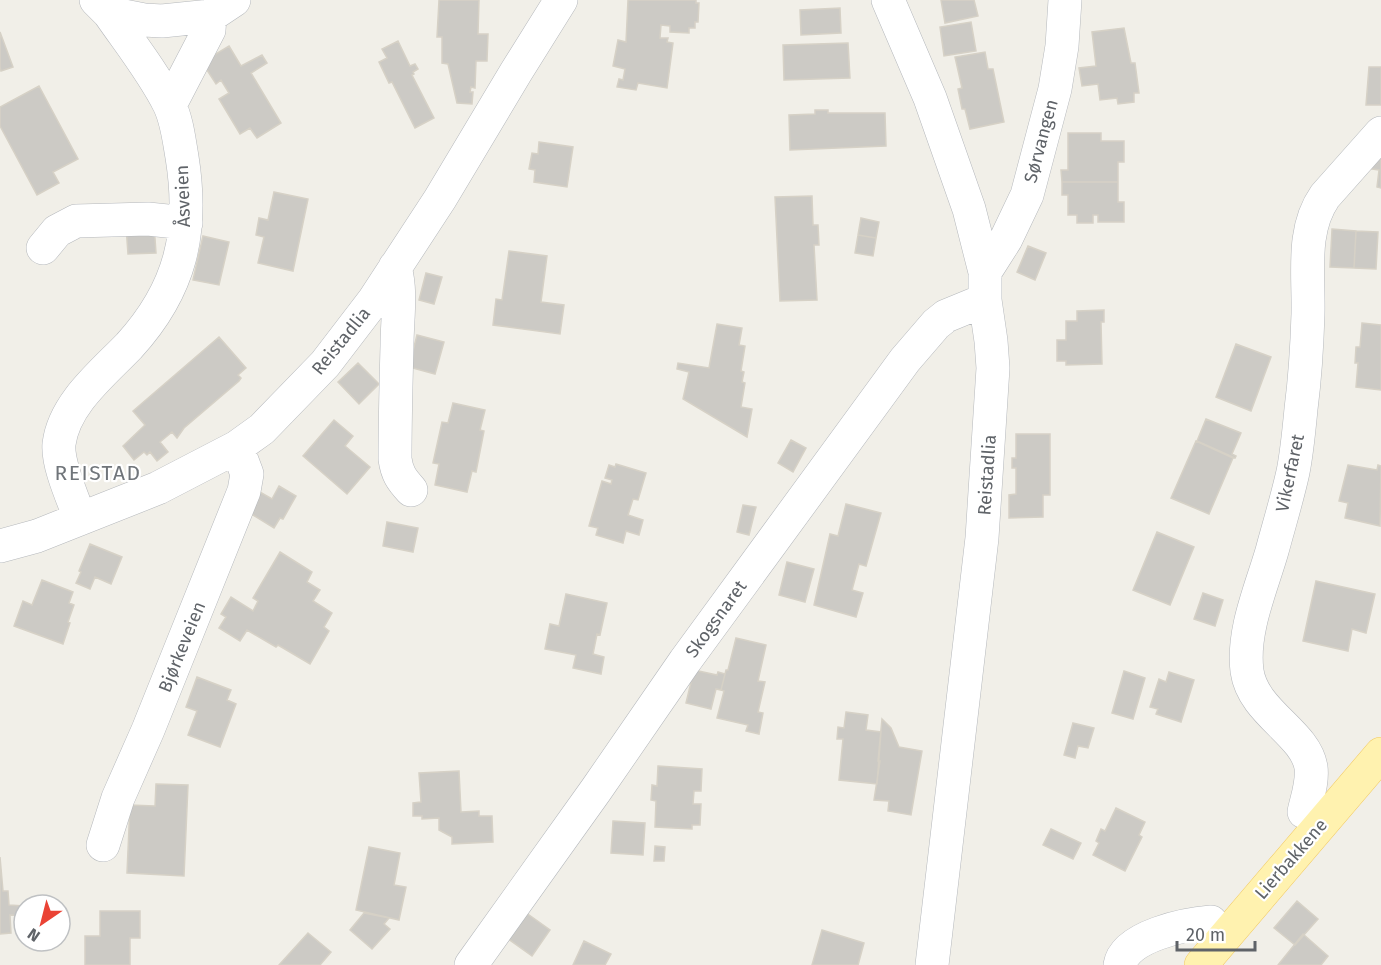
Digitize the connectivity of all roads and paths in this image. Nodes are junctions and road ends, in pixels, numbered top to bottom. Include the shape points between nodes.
1 (561, 0) edge
2 (888, 0) edge
3 (1065, 0) edge
4 (103, 6) edge
5 (222, 8) edge
6 (170, 105) junction
7 (1381, 133) edge
8 (186, 223) junction
9 (43, 248) dead end
10 (395, 267) junction
11 (985, 286) junction
12 (237, 447) junction
13 (411, 490) dead end
14 (80, 518) junction
15 (0, 546) edge
16 (1381, 754) edge
17 (1304, 812) dead end
18 (103, 845) dead end
19 (1211, 922) dead end
20 (471, 965) edge
21 (932, 965) edge
22 (1120, 965) edge
23 (1201, 965) edge

1 - 10 street, Reistadlia
2 - 11 street, Reistadlia via 957,170
3 - 11 street, Sørvangen via 1055,89 1027,195
4 - 5 street via 144,20 162,21
4 - 6 street, Åsveien
5 - 6 street
6 - 8 street, Åsveien via 186,183
7 - 17 street, Vikerfaret via 1325,196 1311,223 1305,371 1293,472 1257,597 1246,656 1256,695 1304,751 1311,766
8 - 9 street via 148,219 76,221 57,231
8 - 14 street, Åsveien via 177,267 164,299 142,331 77,402 65,421 59,446 61,460
10 - 12 street, Reistadlia via 325,364 262,429
10 - 13 street via 399,281 395,459 400,478
11 - 20 street, Skogsnaret via 936,324 905,360 685,661
11 - 21 street, Reistadlia via 993,368 987,482
12 - 14 street, Reistadlia via 132,499
12 - 18 street, Bjørkeveien via 247,474 244,491 118,798
14 - 15 street, Reistadlia
16 - 23 main road, Lierbakkene
19 - 22 street via 1144,939 1131,946

